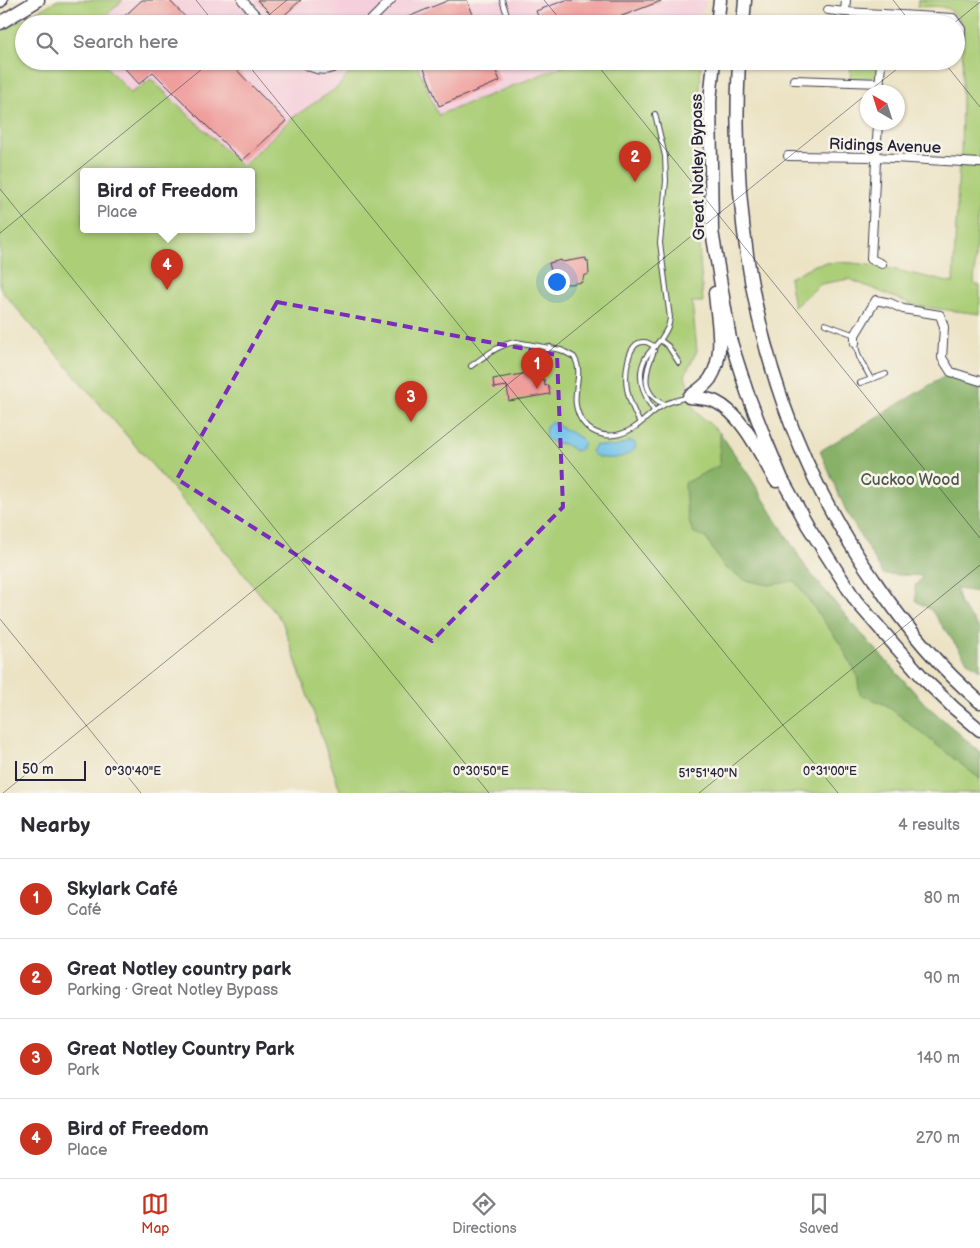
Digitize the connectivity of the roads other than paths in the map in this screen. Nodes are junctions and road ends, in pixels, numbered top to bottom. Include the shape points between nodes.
1 (38, 0) edge
2 (242, 0) edge
3 (391, 0) edge
4 (502, 0) edge
5 (720, 0) edge
6 (745, 0) edge
7 (846, 0) edge
8 (828, 10) dead end
9 (845, 12) junction
10 (884, 14) joint
11 (256, 15) edge
12 (375, 15) edge
13 (507, 15) edge
14 (718, 15) edge
15 (743, 15) edge
16 (901, 15) edge
17 (0, 23) edge
18 (713, 70) edge
19 (740, 70) edge
20 (881, 70) edge
21 (794, 80) dead end
22 (880, 83) joint
23 (655, 114) dead end
24 (878, 130) edge
25 (788, 156) dead end
26 (876, 157) junction
27 (980, 163) edge
28 (712, 231) junction
29 (882, 264) dead end
30 (825, 324) dead end
31 (855, 335) junction
32 (660, 340) junction
33 (855, 344) joint
34 (550, 347) junction
35 (655, 347) junction
36 (538, 363) dead end
37 (679, 363) dead end
38 (471, 366) dead end
39 (886, 374) dead end
40 (871, 379) junction
41 (980, 381) edge
42 (860, 383) dead end
43 (689, 397) junction
44 (663, 404) junction
45 (654, 411) junction
46 (640, 423) junction
47 (808, 526) junction
48 (980, 702) edge
49 (980, 730) edge

1 - 17 highway
2 - 11 street
3 - 12 street
4 - 13 lane
5 - 14 highway
6 - 15 highway
7 - 9 street
8 - 9 street
9 - 10 street
10 - 16 street
18 - 28 highway, Great Notley Bypass via 710,101
19 - 48 highway via 738,161 752,291 772,370 791,427 818,488 859,559 896,612 959,684
20 - 22 street
21 - 22 street
23 - 32 lane via 665,156 660,243 670,318
24 - 26 street
25 - 26 street, Ridings Avenue
26 - 27 street, Ridings Avenue
26 - 29 street via 871,259
28 - 43 highway via 719,353 711,378
28 - 47 highway, Great Notley Bypass via 730,340 782,479
30 - 31 lane
31 - 33 street
31 - 41 street via 876,300 903,309 940,315 944,327 942,358 946,365 951,372
32 - 35 lane
32 - 37 lane
33 - 40 lane
34 - 36 lane
34 - 38 lane via 509,342
34 - 46 lane via 574,357 576,361 579,372 576,403 583,424 599,434 611,435 624,433
35 - 44 lane via 646,377 648,391
35 - 45 lane via 646,357 640,376 646,399
35 - 46 lane via 639,343 634,346 627,362 629,398
39 - 40 lane
40 - 42 lane
43 - 44 lane
43 - 47 highway via 708,398 729,410
44 - 45 lane
45 - 46 lane
47 - 49 highway, Great Notley Bypass via 856,601 924,680

